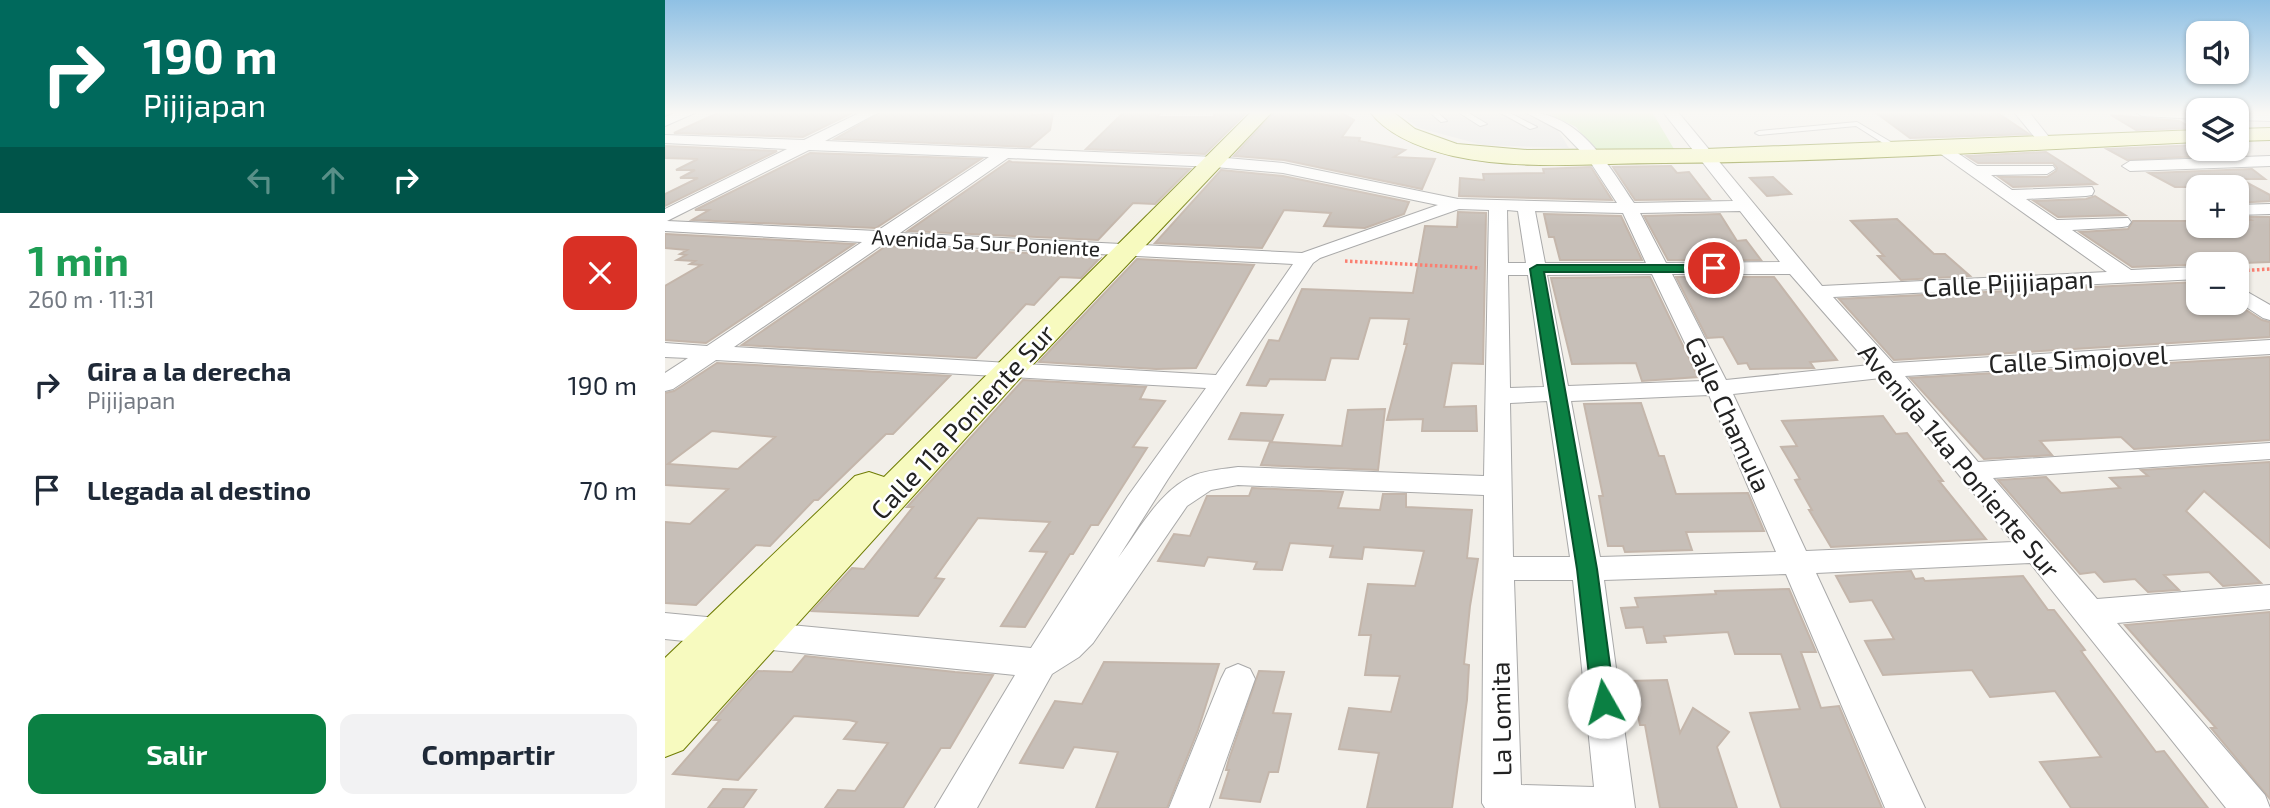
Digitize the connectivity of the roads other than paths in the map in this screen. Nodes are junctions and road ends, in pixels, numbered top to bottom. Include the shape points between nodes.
1 (798, 150) edge
2 (923, 150) edge
3 (1216, 150) edge
4 (1220, 150) edge
5 (1425, 150) edge
6 (1455, 150) edge
7 (1591, 150) edge
8 (1700, 150) edge
9 (1856, 150) edge
10 (1944, 150) edge
11 (1005, 153) junction
12 (1705, 156) junction
13 (1602, 159) junction
14 (1207, 161) junction
15 (2270, 161) edge
16 (2130, 166) dead end
17 (2047, 169) dead end
18 (1974, 171) junction
19 (2086, 191) dead end
20 (2009, 195) junction
21 (1458, 204) junction
22 (1512, 206) junction
23 (1745, 206) junction
24 (1629, 208) junction
25 (2270, 209) edge
26 (2249, 210) edge
27 (665, 216) edge
28 (2122, 222) dead end
29 (665, 226) edge
30 (2053, 226) junction
31 (883, 237) junction
32 (1118, 249) junction
33 (1306, 259) junction
34 (1795, 268) junction
35 (1498, 269) junction
36 (1537, 269) junction
37 (1660, 269) junction
38 (2186, 274) edge
39 (2126, 276) junction
40 (1818, 292) junction
41 (2249, 300) edge
42 (2270, 314) edge
43 (2270, 347) edge
44 (665, 350) edge
45 (712, 353) junction
46 (997, 369) junction
47 (1886, 370) junction
48 (1221, 382) junction
49 (665, 384) edge
50 (1719, 388) junction
51 (1498, 396) junction
52 (1560, 396) junction
53 (2270, 451) edge
54 (1970, 471) junction
55 (1498, 486) junction
56 (2037, 552) junction
57 (1798, 563) junction
58 (1498, 569) junction
59 (1587, 569) junction
60 (2270, 597) edge
61 (2087, 613) junction
62 (665, 626) edge
63 (724, 632) junction
64 (760, 636) junction
65 (1042, 663) junction
66 (1238, 679) dead end
67 (665, 690) edge
68 (665, 733) edge
69 (955, 808) edge
70 (1189, 808) edge
71 (1905, 808) edge
72 (2251, 808) edge

1 - 27 street
2 - 11 street
3 - 14 main road, Calle 11a Poniente Sur
4 - 14 main road, Calle 11a Poniente Sur
5 - 13 main road via 1447,158 1501,163
6 - 13 main road
7 - 13 street, Calle Chamula
8 - 12 street, Avenida 14a Poniente Sur
9 - 12 main road
10 - 18 street
11 - 14 street
11 - 31 street
12 - 13 main road
12 - 23 street, Avenida 14a Poniente Sur
13 - 24 street, Calle Chamula
14 - 21 street via 1283,168
14 - 32 main road, Calle 11a Poniente Sur
15 - 16 street
17 - 18 street
18 - 20 street
19 - 20 street
20 - 30 street
21 - 22 street
21 - 33 street
22 - 24 street
22 - 35 street, La Lomita
22 - 36 street, La Lomita
23 - 24 street
23 - 34 street, Avenida 14a Poniente Sur
24 - 37 street, Calle Chamula
25 - 26 street
28 - 30 street
29 - 31 street, Avenida 5a Sur Poniente
30 - 39 street
31 - 32 street, Avenida 5a Sur Poniente
31 - 45 street
32 - 33 street, Avenida 5a Sur Poniente
32 - 46 main road, Calle 11a Poniente Sur
33 - 48 street via 1267,322
34 - 37 street
34 - 40 street, Avenida 14a Poniente Sur
35 - 36 street
35 - 51 street, La Lomita
36 - 37 street
36 - 52 street, La Lomita
37 - 50 street, Calle Chamula
38 - 39 street, Calle Pijijiapan
39 - 40 street, Calle Pijijiapan
40 - 47 street, Avenida 14a Poniente Sur
41 - 42 street
43 - 47 street, Calle Simojovel
44 - 45 street
45 - 46 street
45 - 49 street
46 - 48 street
46 - 63 main road, Calle 11a Poniente Sur
46 - 64 main road, Calle 11a Poniente Sur
47 - 50 street, Calle Simojovel
47 - 54 street, Avenida 14a Poniente Sur
48 - 65 street via 1137,505
50 - 52 street, Calle Simojovel
50 - 57 street, Calle Chamula
51 - 52 street, Calle Simojovel
51 - 55 street, La Lomita
52 - 59 street, La Lomita
53 - 54 street
54 - 56 street, Avenida 14a Poniente Sur
55 - 58 street, La Lomita
55 - 65 street via 1238,476 1203,482 1177,499 1081,634
56 - 57 street
56 - 61 street, Avenida 14a Poniente Sur
57 - 59 street
57 - 71 street, Calle Chamula
58 - 59 street
58 - 59 street, La Lomita via 1502,803 1616,807
60 - 61 street
61 - 72 street, Avenida 14a Poniente Sur
62 - 63 street
63 - 64 street
63 - 67 main road, Calle 11a Poniente Sur
64 - 65 street
64 - 68 main road, Calle 11a Poniente Sur
65 - 69 street
66 - 70 street

